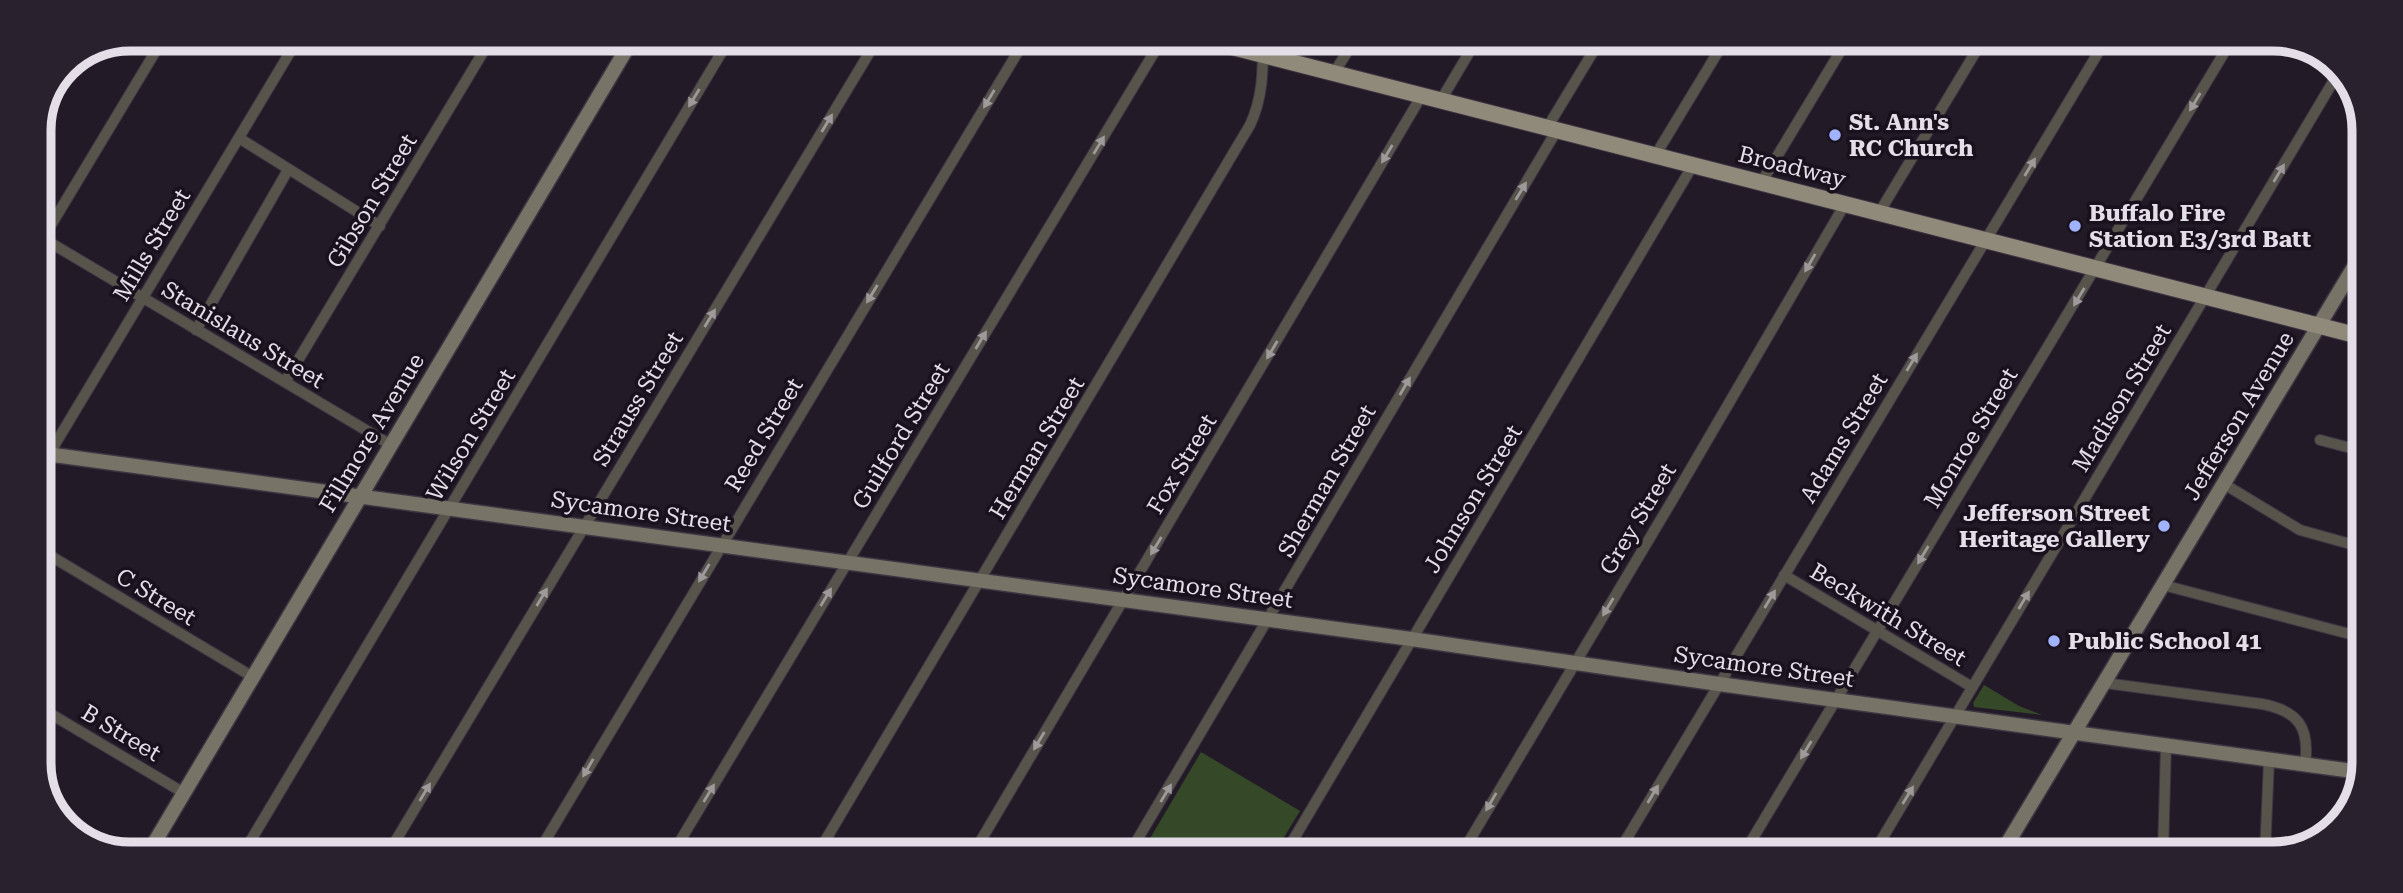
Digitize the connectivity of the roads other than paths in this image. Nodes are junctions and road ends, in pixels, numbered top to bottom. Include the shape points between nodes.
1 (155, 51) edge
2 (291, 51) edge
3 (484, 51) edge
4 (625, 51) edge
5 (722, 51) edge
6 (870, 51) edge
7 (1018, 51) edge
8 (1155, 51) edge
9 (1263, 51) edge
10 (1272, 51) edge
11 (1348, 51) edge
12 (1470, 51) edge
13 (1594, 51) edge
14 (1719, 51) edge
15 (1841, 51) edge
16 (1976, 51) edge
17 (2099, 51) edge
18 (2225, 51) edge
19 (1335, 73) junction
20 (2334, 80) edge
21 (1422, 95) junction
22 (1441, 100) junction
23 (1552, 129) junction
24 (239, 138) junction
25 (1655, 156) junction
26 (1693, 165) junction
27 (288, 170) junction
28 (1761, 183) junction
29 (1845, 204) junction
30 (1879, 213) junction
31 (51, 222) edge
32 (380, 226) junction
33 (1986, 240) junction
34 (51, 246) edge
35 (2096, 269) junction
36 (2352, 271) edge
37 (2205, 297) junction
38 (143, 298) junction
39 (2320, 326) junction
40 (196, 330) junction
41 (2352, 334) edge
42 (285, 382) junction
43 (2320, 440) dead end
44 (51, 443) edge
45 (391, 445) junction
46 (2352, 448) edge
47 (51, 455) edge
48 (2224, 484) junction
49 (361, 496) junction
50 (450, 509) junction
51 (584, 527) junction
52 (2352, 544) edge
53 (720, 546) junction
54 (51, 556) edge
55 (846, 564) junction
56 (1784, 575) junction
57 (979, 581) junction
58 (2163, 585) junction
59 (1123, 600) junction
60 (1269, 620) junction
61 (1878, 631) junction
62 (2352, 635) edge
63 (1411, 639) junction
64 (1575, 663) junction
65 (253, 677) junction
66 (2105, 683) junction
67 (1719, 684) junction
68 (1972, 687) junction
69 (1837, 699) junction
70 (51, 714) edge
71 (1955, 715) junction
72 (2075, 732) junction
73 (2166, 745) junction
74 (2269, 760) junction
75 (2305, 765) junction
76 (2352, 771) edge
77 (184, 793) junction
78 (155, 842) edge
79 (250, 842) edge
80 (395, 842) edge
81 (544, 842) edge
82 (679, 842) edge
83 (824, 842) edge
84 (980, 842) edge
85 (1136, 842) edge
86 (1292, 842) edge
87 (1469, 842) edge
88 (1625, 842) edge
89 (1751, 842) edge
90 (1880, 842) edge
91 (2008, 842) edge
92 (2163, 842) edge
93 (2266, 842) edge

1 - 31 street
2 - 24 street, Mills Street
3 - 32 street, Gibson Street
4 - 45 street, Fillmore Avenue
5 -> 50 street, Wilson Street
51 -> 6 street, Strauss Street
7 -> 53 street, Reed Street
55 -> 8 street, Guilford Street
9 - 57 street, Herman Street via 1263,75 1250,125
10 - 19 main road, Broadway
11 - 19 street
12 - 22 street
13 - 23 street, Sherman Street
14 - 25 street
15 - 28 street
16 - 30 street
33 -> 17 street, Adams Street
18 -> 35 street, Monroe Street
19 - 21 main road, Broadway
37 -> 20 street, Madison Street
21 - 22 main road, Broadway
21 -> 59 street, Fox Street
22 - 23 main road, Broadway
23 - 25 main road, Broadway
60 -> 23 street, Sherman Street
24 - 27 street
24 - 38 street, Mills Street
25 - 26 main road, Broadway
26 - 28 main road, Broadway
26 - 63 street, Johnson Street
27 - 32 street
27 - 40 street
28 - 29 main road, Broadway
29 - 30 main road, Broadway
29 -> 64 street, Grey Street
30 - 33 main road, Broadway
32 - 42 street, Gibson Street
33 - 35 main road, Broadway
56 -> 33 street, Adams Street
34 - 38 street, Stanislaus Street
35 - 37 main road, Broadway
35 -> 61 street, Monroe Street
36 - 39 street, Jefferson Avenue
37 - 39 main road, Broadway
68 -> 37 street, Madison Street
38 - 40 street, Stanislaus Street
38 - 44 street, Mills Street
39 - 41 main road, Broadway
39 - 48 street, Jefferson Avenue
40 - 42 street, Stanislaus Street
42 - 45 street, Stanislaus Street
43 - 46 street
45 - 49 street, Fillmore Avenue
47 - 49 street, Sycamore Street
48 - 52 street via 2300,530
48 - 58 street, Jefferson Avenue
49 - 50 street, Sycamore Street
49 - 65 street, Fillmore Avenue
50 - 51 street, Sycamore Street
50 - 79 street, Wilson Street
51 - 53 street, Sycamore Street
80 -> 51 street, Strauss Street
53 - 55 street, Sycamore Street
53 -> 81 street, Reed Street
54 - 65 street, C Street
55 - 57 street, Sycamore Street
82 -> 55 street, Guilford Street
56 - 61 street, Beckwith Street
67 -> 56 street, Adams Street
57 - 59 street, Sycamore Street
57 - 83 street, Herman Street
58 - 62 street
58 - 66 street, Jefferson Avenue
59 - 60 street, Sycamore Street
59 -> 84 street, Fox Street
60 - 63 street, Sycamore Street
85 -> 60 street, Sherman Street
61 - 68 street, Beckwith Street
61 - 69 street, Monroe Street
63 - 64 street, Sycamore Street
63 - 86 street, Johnson Street
64 - 67 street, Sycamore Street
64 -> 87 street, Grey Street
65 - 77 street, Fillmore Avenue
66 - 72 street, Jefferson Avenue
66 - 75 street via 2282,709 2304,731
67 - 69 street, Sycamore Street
88 -> 67 street, Adams Street
68 - 71 street, Madison Street
69 - 71 street, Sycamore Street
69 -> 89 street, Monroe Street
70 - 77 street, B Street
71 - 72 street, Sycamore Street
90 -> 71 street, Madison Street
72 - 73 street, Sycamore Street
72 - 91 street, Jefferson Avenue
73 - 74 street, Sycamore Street
73 - 92 street
74 - 75 street, Sycamore Street
74 - 93 street
75 - 76 street, Sycamore Street
77 - 78 street, Fillmore Avenue

